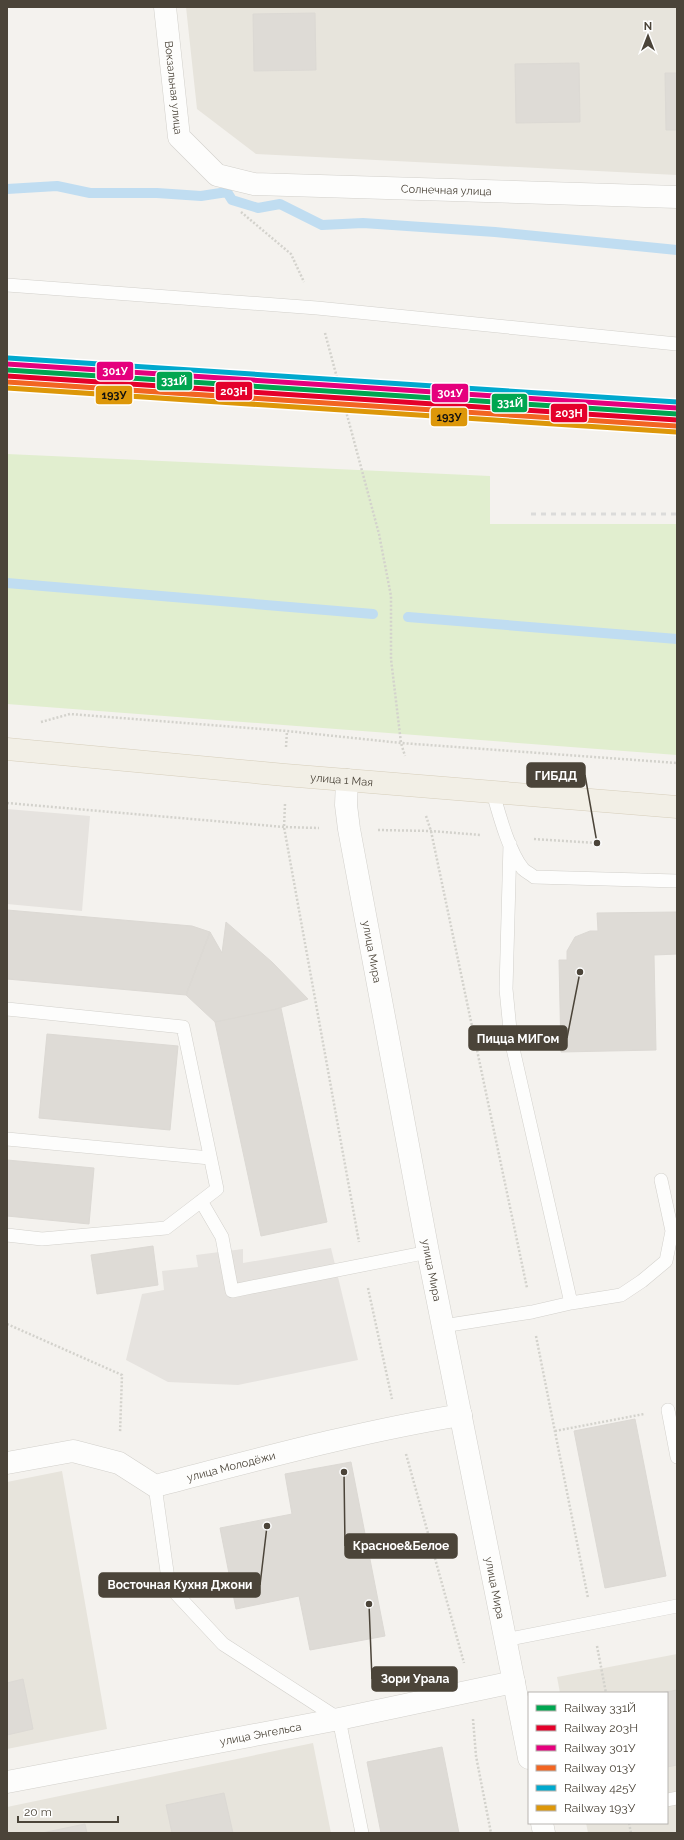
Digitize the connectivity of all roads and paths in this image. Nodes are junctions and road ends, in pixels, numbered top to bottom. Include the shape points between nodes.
1 (165, 7) edge
2 (217, 175) junction
3 (677, 197) edge
4 (7, 285) edge
5 (317, 308) junction
6 (677, 344) edge
7 (36, 723) dead end
8 (401, 743) junction
9 (7, 749) edge
10 (677, 763) edge
11 (348, 780) junction
12 (415, 786) junction
13 (493, 793) junction
14 (7, 803) edge
15 (677, 807) edge
16 (349, 829) junction
17 (431, 831) junction
18 (510, 844) junction
19 (677, 881) edge
20 (7, 1009) edge
21 (7, 1139) edge
22 (210, 1158) junction
23 (661, 1180) dead end
24 (201, 1201) junction
25 (7, 1235) edge
26 (428, 1252) junction
27 (571, 1303) junction
28 (532, 1312) junction
29 (7, 1324) edge
30 (443, 1326) junction
31 (668, 1410) joint
32 (461, 1415) junction
33 (555, 1431) junction
34 (677, 1457) edge
35 (7, 1463) edge
36 (119, 1463) junction
37 (155, 1486) junction
38 (677, 1606) edge
39 (593, 1621) junction
40 (505, 1640) junction
41 (514, 1682) junction
42 (606, 1692) edge
43 (339, 1719) junction
44 (528, 1753) edge
45 (7, 1782) edge
46 (362, 1833) edge

1 - 2 street, Вокзальная улица via 179,138
2 - 3 street, Солнечная улица via 254,184
2 - 5 path via 238,210 292,254
4 - 5 lane
5 - 6 lane
5 - 8 path via 379,534 391,596 391,659
7 - 8 path via 70,714
8 - 10 path
8 - 12 path
9 - 11 main road, улица 1 Мая
11 - 12 main road, улица 1 Мая
11 - 16 street, улица Мира via 346,805
12 - 13 main road, улица 1 Мая
12 - 17 path
13 - 15 main road, улица 1 Мая
13 - 18 lane via 501,824
14 - 16 path via 276,826
16 - 17 path
16 - 26 street, улица Мира
17 - 28 path
18 - 19 lane via 524,869 534,877
18 - 27 lane via 506,989 511,1040
20 - 22 lane via 183,1028
21 - 22 lane
22 - 24 lane via 217,1189
23 - 27 lane via 672,1231 666,1261 622,1295
24 - 25 lane via 166,1228 42,1239
24 - 26 lane via 222,1237 232,1291
26 - 30 street, улица Мира
27 - 28 lane
28 - 30 lane
28 - 33 path
29 - 36 path via 122,1375
30 - 32 street, улица Мира
31 - 33 path
31 - 34 lane
32 - 37 street, улица Молодёжи via 390,1427
32 - 40 street, улица Мира
33 - 39 path
35 - 36 street via 73,1451
36 - 37 street
37 - 43 lane via 169,1586 223,1644
38 - 39 lane
39 - 40 lane
39 - 42 path
40 - 41 street, улица Мира
41 - 43 street, улица Энгельса
41 - 44 street, улица Мира
43 - 45 street, улица Энгельса
43 - 46 lane

